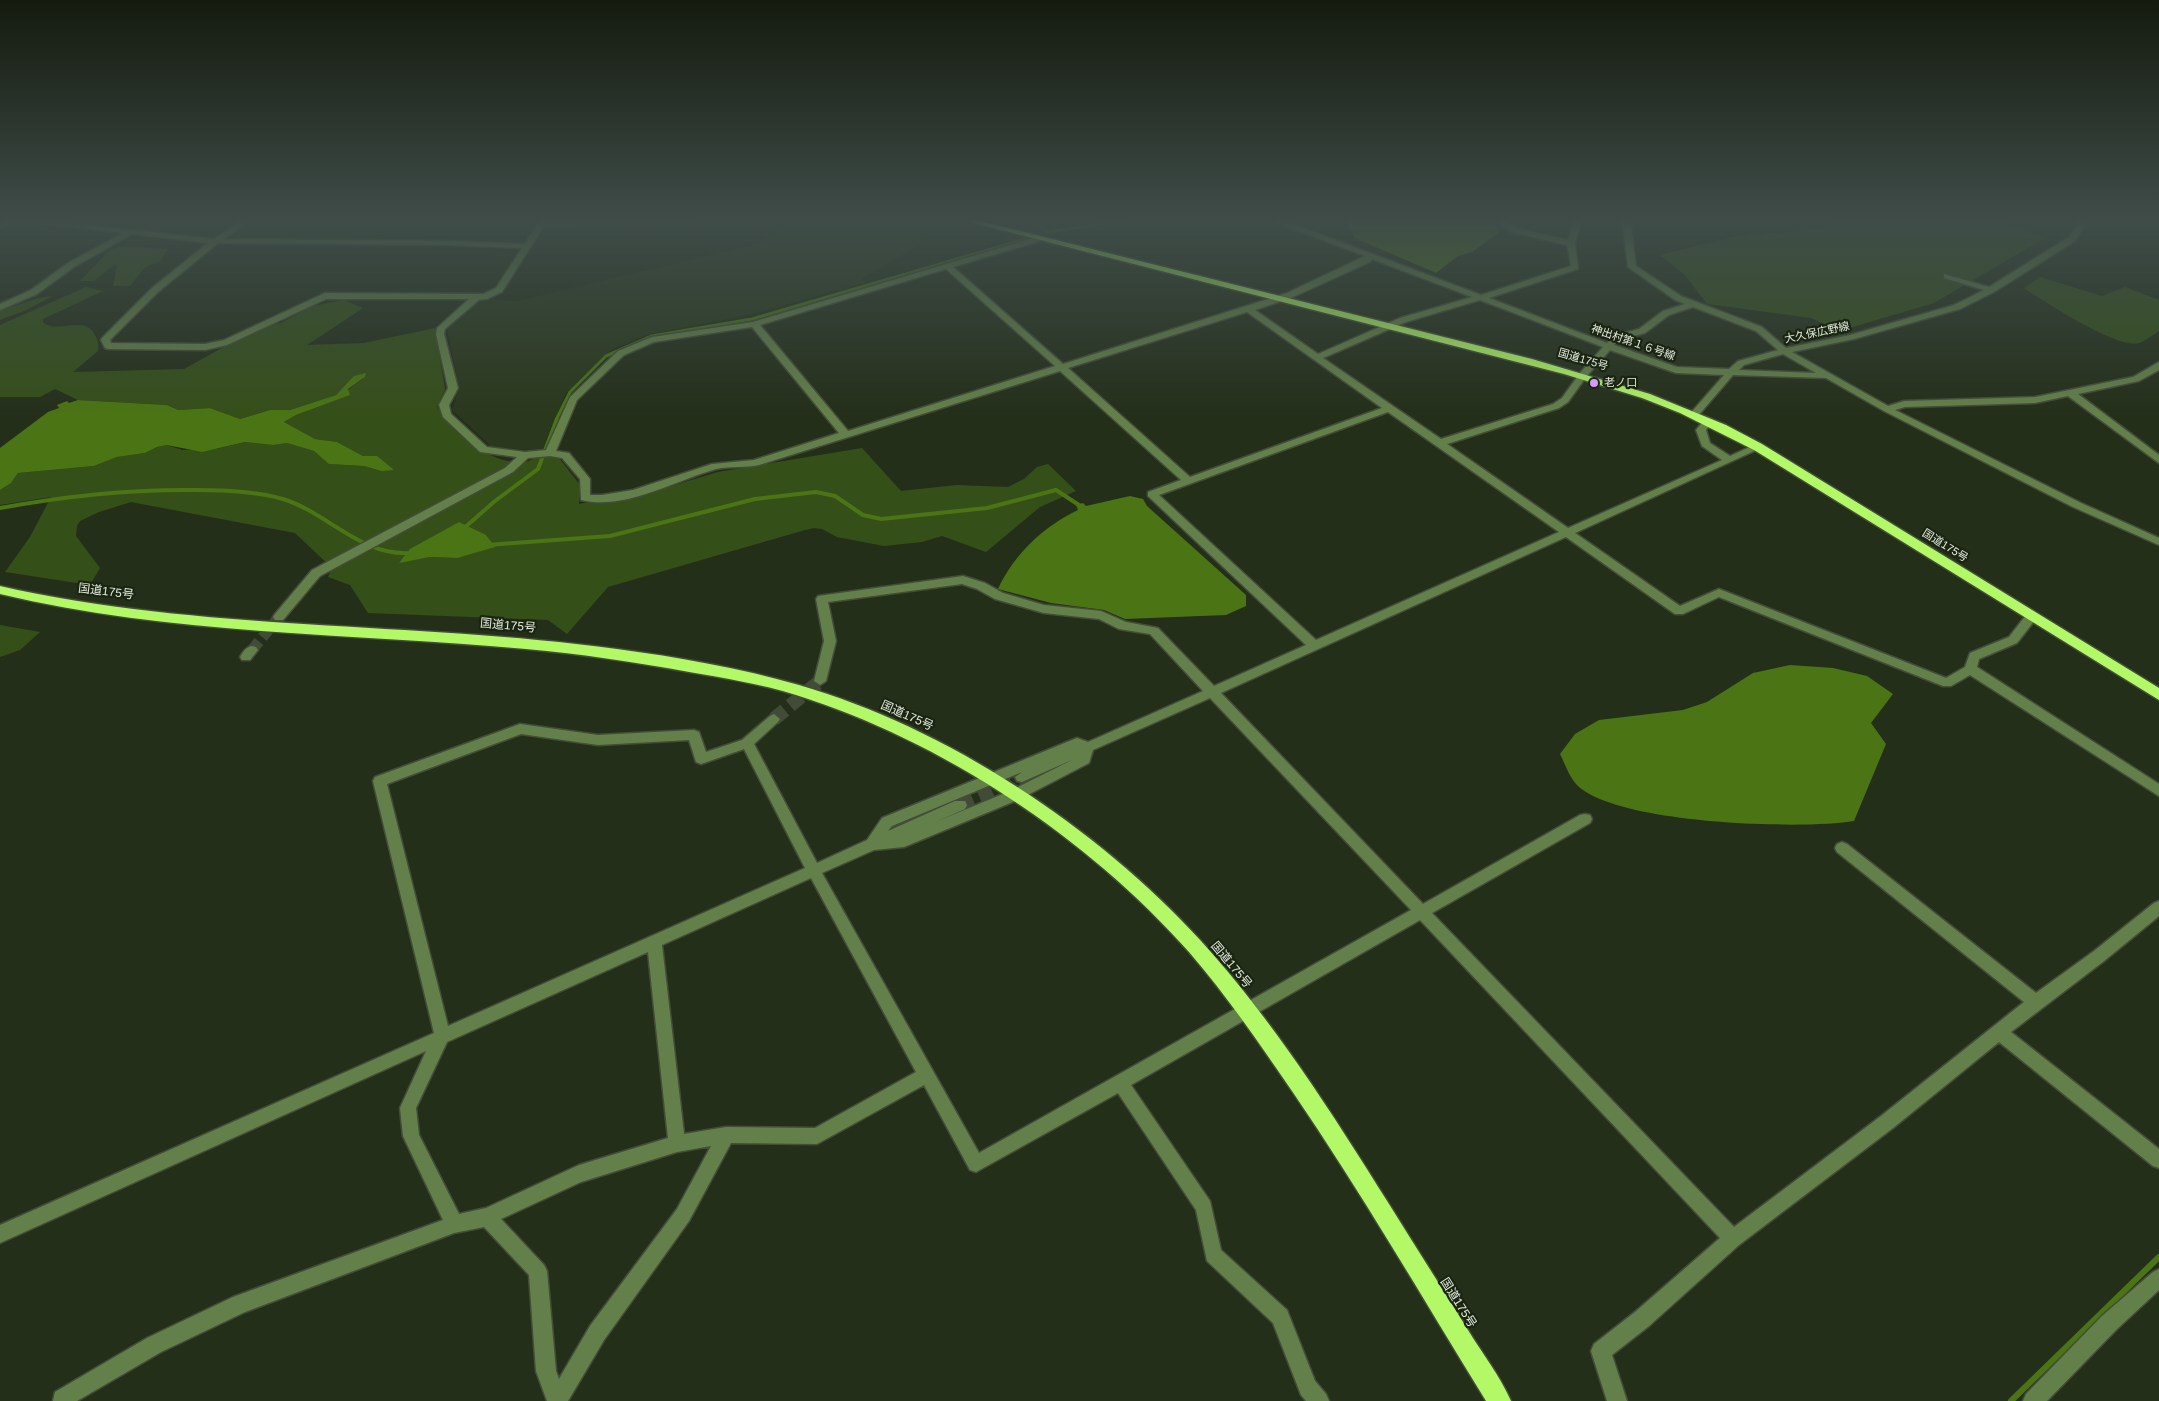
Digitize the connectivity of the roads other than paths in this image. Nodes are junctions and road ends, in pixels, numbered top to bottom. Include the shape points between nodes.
1 (44, 284) edge
2 (162, 284) edge
3 (502, 284) edge
4 (887, 284) edge
5 (969, 284) edge
6 (1225, 284) edge
7 (1310, 284) edge
8 (1447, 284) edge
9 (1520, 284) edge
10 (1658, 284) edge
11 (1973, 284) edge
12 (2000, 284) edge
13 (1991, 290) junction
14 (477, 297) junction
15 (1480, 297) junction
16 (1279, 298) junction
17 (1692, 304) junction
18 (0, 307) edge
19 (1248, 309) junction
20 (754, 324) junction
21 (1393, 326) junction
22 (1608, 346) junction
23 (1784, 351) junction
24 (1317, 357) junction
25 (2159, 365) edge
26 (1061, 367) junction
27 (1731, 372) junction
28 (1583, 375) junction
29 (1827, 376) junction
30 (2069, 392) junction
31 (1390, 408) junction
32 (1887, 409) junction
33 (1694, 415) junction
34 (1708, 421) junction
35 (845, 434) junction
36 (1440, 442) junction
37 (1758, 447) junction
38 (550, 453) junction
39 (525, 455) junction
40 (1729, 460) junction
41 (2159, 460) edge
42 (1188, 481) junction
43 (1567, 533) junction
44 (2159, 542) edge
45 (0, 590) edge
46 (279, 617) tunnel mouth
47 (2031, 617) junction
48 (1315, 646) junction
49 (1970, 670) junction
50 (820, 681) tunnel mouth
51 (1213, 691) junction
52 (2159, 695) edge
53 (774, 719) tunnel mouth
54 (747, 743) junction
55 (1088, 747) junction
56 (1022, 777) tunnel mouth
57 (992, 778) junction
58 (2159, 791) edge
59 (1015, 795) junction
60 (960, 805) tunnel mouth
61 (1585, 819) dead end
62 (872, 844) junction
63 (1842, 848) dead end
64 (814, 871) junction
65 (2159, 907) edge
66 (1420, 911) junction
67 (654, 941) junction
68 (2036, 1002) junction
69 (1248, 1011) junction
70 (1999, 1032) junction
71 (442, 1035) junction
72 (926, 1074) junction
73 (1120, 1082) junction
74 (726, 1136) junction
75 (677, 1144) junction
76 (2159, 1160) edge
77 (487, 1217) junction
78 (454, 1224) junction
79 (0, 1234) edge
80 (1732, 1239) junction
81 (2159, 1278) edge
82 (63, 1401) edge
83 (557, 1401) edge
84 (1319, 1401) edge
85 (1499, 1401) edge
86 (1617, 1401) edge
87 (2033, 1401) edge

1 - 18 street
2 - 14 street via 105,340 108,346 220,344 325,296
3 - 14 street via 499,290
4 - 20 street
5 - 26 street
6 - 16 highway, 国道175号
7 - 16 street
8 - 15 street, 神出村第１６号線
9 - 15 street
10 - 17 street
11 - 13 street
12 - 13 street, 大久保広野線
13 - 23 street, 大久保広野線 via 1957,306 1910,321
14 - 39 street via 441,328 453,388 444,405 446,415 484,450
15 - 21 street via 1403,320
15 - 22 street, 神出村第１６号線
16 - 19 street
16 - 21 highway, 国道175号
17 - 22 street via 1666,313 1642,331 1616,338
17 - 23 street via 1759,329
19 - 24 street
19 - 26 street
20 - 35 street
20 - 38 street via 652,340 622,353 573,399
21 - 24 street
21 - 28 highway, 国道175号
22 - 27 street, 神出村第１６号線 via 1676,370
22 - 28 street
23 - 27 street, 大久保広野線 via 1741,364
23 - 29 street
24 - 31 street
25 - 30 street via 2136,379
26 - 35 street
26 - 42 street
27 - 29 street, 神出村第１６号線
27 - 33 street, 大久保広野線
28 - 33 highway, 国道175号
28 - 36 street via 1565,400 1556,406
29 - 32 street
30 - 32 street via 2035,400 1904,404
30 - 41 street
31 - 36 street
31 - 42 street
32 - 44 street
33 - 34 highway, 国道175号
34 - 37 highway, 国道175号
34 - 40 street via 1701,430 1706,444
35 - 38 street via 755,463 717,466 664,485 598,500 585,498 585,479 565,455
36 - 43 street
37 - 40 street
37 - 47 highway, 国道175号
38 - 39 street
39 - 46 street via 509,470 316,573
40 - 43 street
42 - 48 street via 1152,494
43 - 48 street
43 - 49 street via 1679,611 1719,593 1947,683
45 - 57 highway, 国道175号 via 47,601 188,618 527,644 619,654 720,672 797,690 858,712 923,740
47 - 49 street via 2013,640 1974,656
47 - 52 highway, 国道175号
48 - 51 street
49 - 58 street
50 - 51 street via 830,641 822,599 962,580 999,596 1044,609 1101,615 1123,626 1154,631
51 - 55 street
51 - 66 street
53 - 54 street
54 - 64 street
54 - 71 street via 700,759 694,734 598,740 520,729 380,781
55 - 56 street
55 - 57 street via 1077,743
55 - 59 street via 1084,760
57 - 59 highway, 国道175号
57 - 62 street via 887,822
59 - 62 street via 899,843
59 - 69 highway, 国道175号 via 1141,891
60 - 62 street
61 - 66 street
62 - 64 street
63 - 68 street
64 - 67 street
64 - 72 street
65 - 68 street
66 - 69 street
66 - 80 street
67 - 71 street
67 - 75 street
68 - 70 street
69 - 73 street
69 - 85 highway, 国道175号 via 1340,1144
70 - 76 street
70 - 80 street via 1887,1122
71 - 78 street via 408,1108 411,1136
71 - 79 street
72 - 73 street via 976,1164
72 - 74 street via 817,1136
73 - 84 street via 1204,1207 1213,1255 1280,1317 1308,1388
74 - 75 street
74 - 83 street via 683,1215 597,1333
75 - 77 street via 579,1174
77 - 78 street
77 - 83 street via 538,1271 546,1371
78 - 82 street via 240,1304 154,1345
80 - 86 street via 1601,1351
81 - 87 street via 2109,1323

